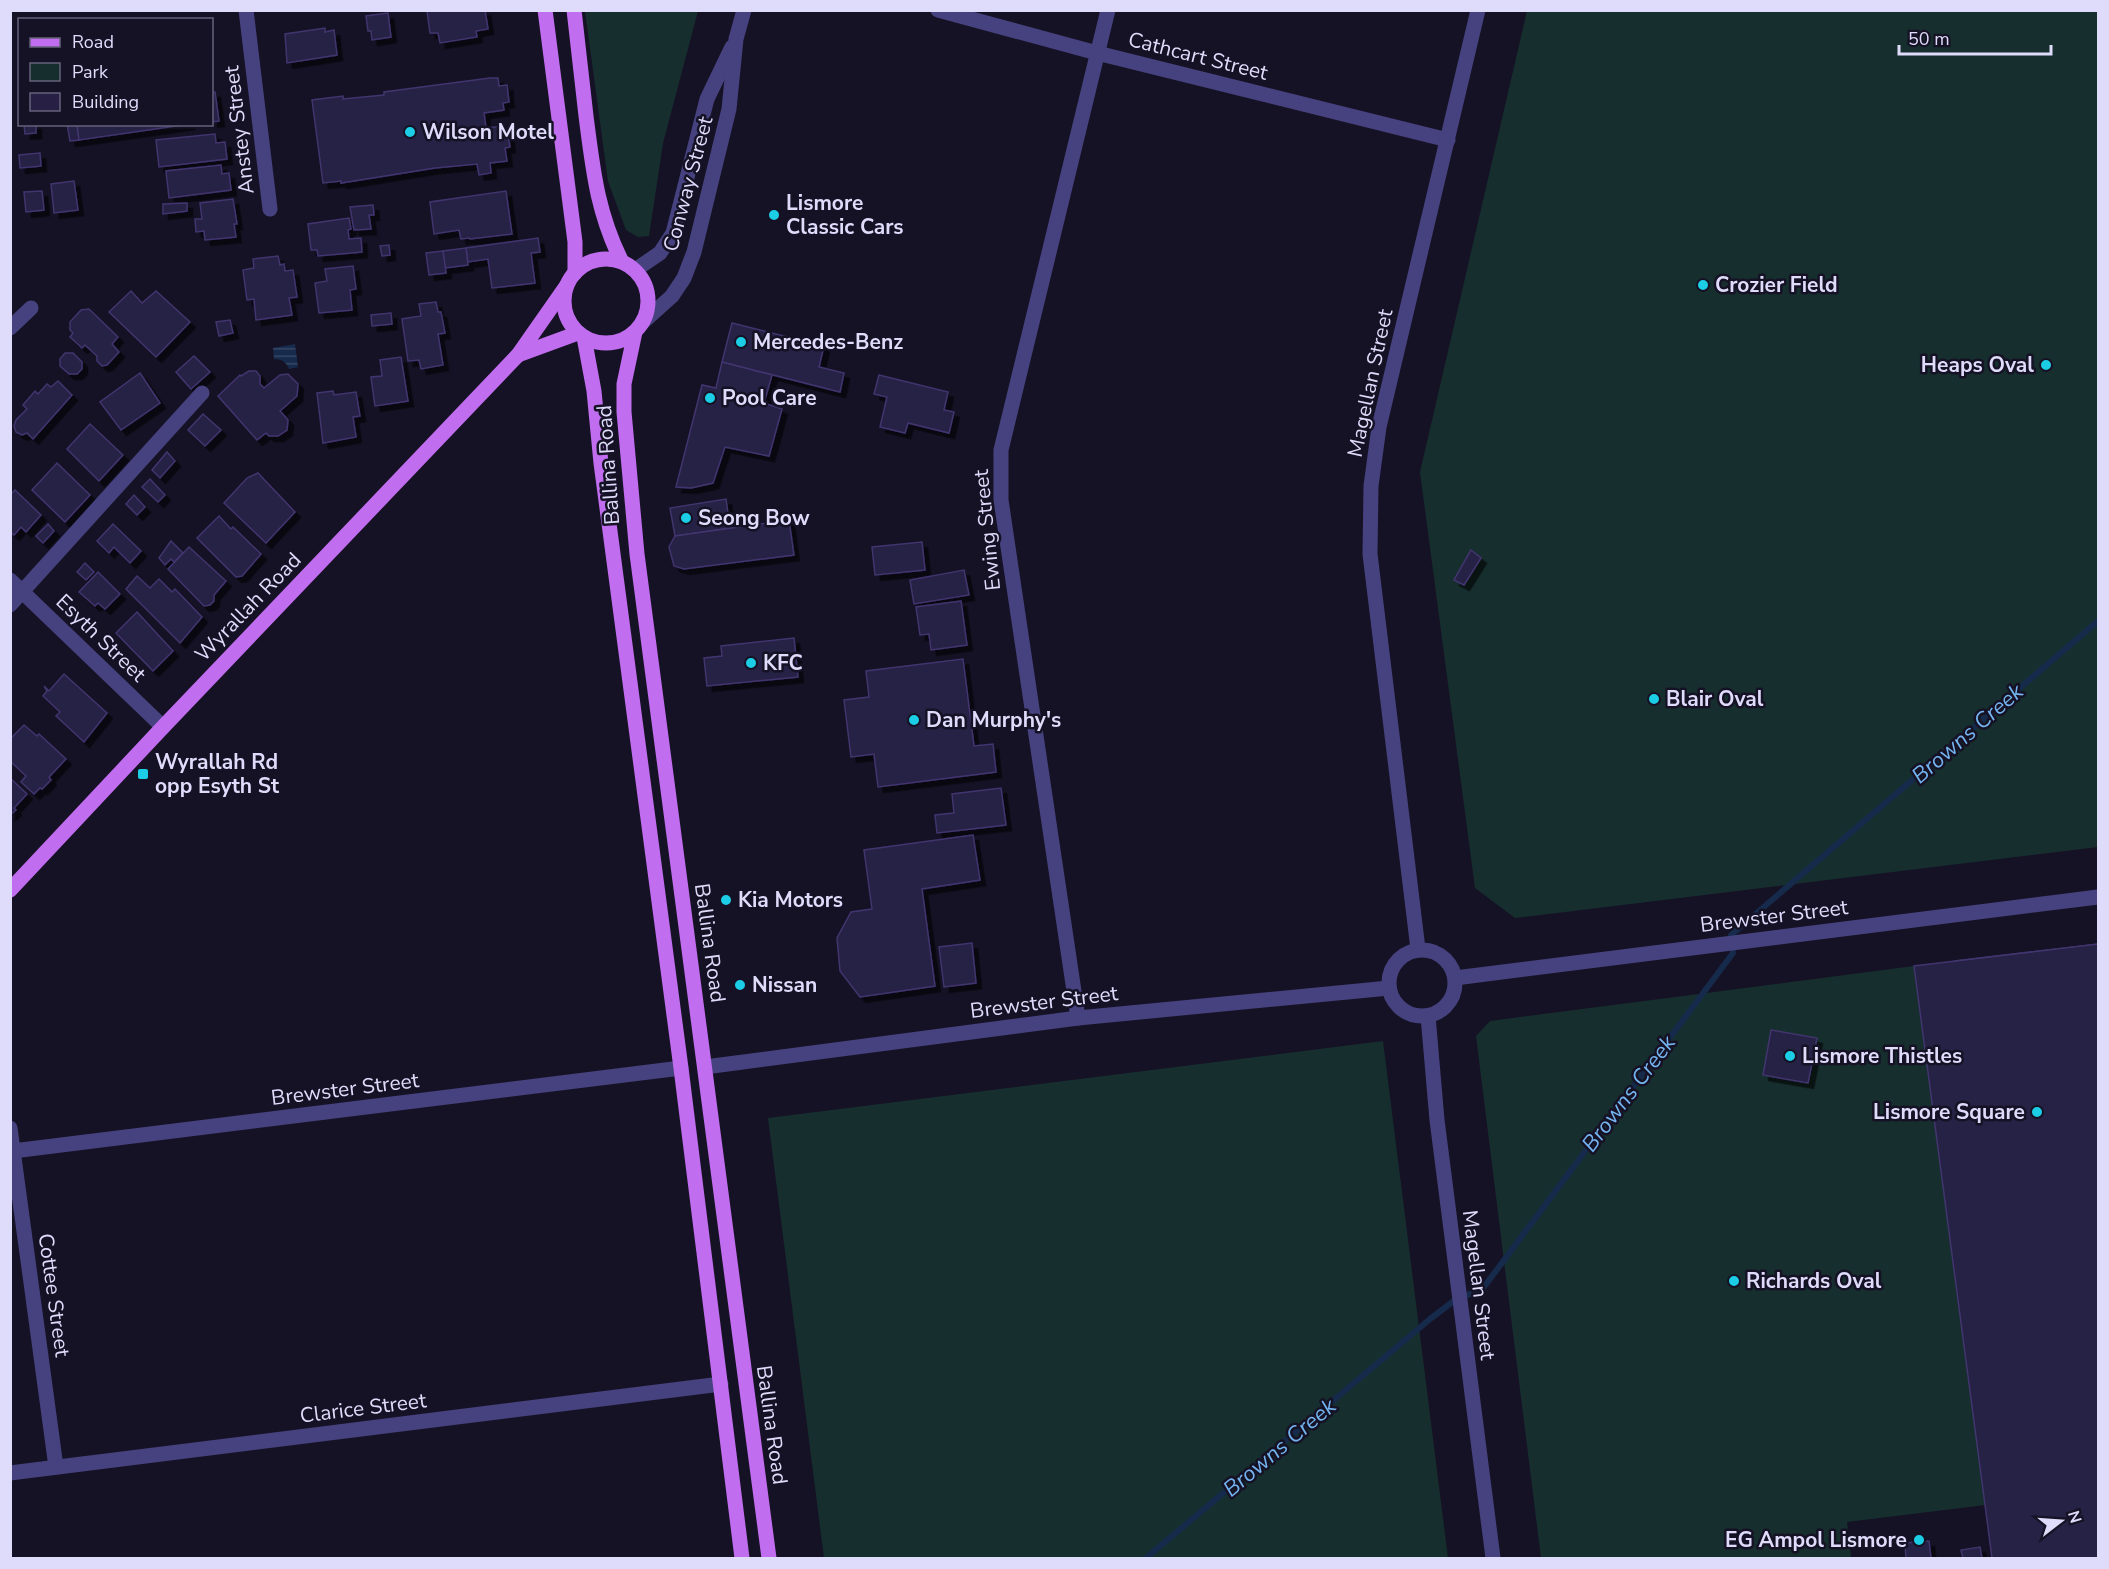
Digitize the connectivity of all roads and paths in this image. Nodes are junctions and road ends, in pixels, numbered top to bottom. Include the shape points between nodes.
1 (246, 10) edge
2 (545, 10) edge
3 (573, 10) edge
4 (744, 10) edge
5 (938, 10) edge
6 (1108, 10) edge
7 (1478, 10) edge
8 (736, 39) junction
9 (1097, 53) junction
10 (1448, 140) junction
11 (270, 209) dead end
12 (629, 266) junction
13 (571, 279) junction
14 (31, 308) dead end
15 (10, 328) edge
16 (639, 328) junction
17 (581, 335) junction
18 (518, 355) junction
19 (202, 393) dead end
20 (10, 580) edge
21 (22, 592) junction
22 (10, 604) edge
23 (163, 727) junction
24 (10, 890) edge
25 (2098, 897) edge
26 (1419, 949) junction
27 (1455, 978) junction
28 (1389, 988) junction
29 (1428, 1016) junction
30 (1078, 1018) junction
31 (705, 1067) junction
32 (681, 1068) junction
33 (10, 1128) edge
34 (13, 1151) junction
35 (721, 1384) junction
36 (56, 1467) junction
37 (10, 1473) edge
38 (742, 1558) edge
39 (769, 1558) edge
40 (1493, 1558) edge

1 - 11 street, Anstey Street
2 - 13 main road via 575,242
3 - 12 main road via 597,196 609,236
4 - 8 street, Conway Street
5 - 9 street, Cathcart Street
6 - 9 street, Ewing Street
7 - 10 street, Magellan Street
8 - 12 street, Conway Street via 707,99 673,233 660,253
8 - 16 street, Conway Street via 729,109 694,252 672,296
9 - 10 street, Cathcart Street
9 - 30 street, Ewing Street via 1000,450 999,472
10 - 26 street, Magellan Street via 1379,427 1371,486 1371,554
12 - 13 main road via 602,259 582,266
12 - 16 main road via 643,280 649,304
13 - 17 main road via 564,307 572,327
13 - 18 main road, Wyrallah Road
14 - 15 street
16 - 17 main road via 614,343 593,341
16 - 31 main road, Ballina Road via 624,384 627,462
17 - 18 main road, Wyrallah Road
17 - 32 main road, Ballina Road via 594,391
18 - 23 main road, Wyrallah Road
19 - 21 street
20 - 21 street, Esyth Street
21 - 22 street
21 - 23 street, Esyth Street
23 - 24 main road, Wyrallah Road
25 - 27 street, Brewster Street
26 - 27 street via 1443,956
26 - 28 street via 1395,962
27 - 29 street via 1450,1000
28 - 29 street via 1395,1002 1406,1012
28 - 30 street, Brewster Street
29 - 40 street, Magellan Street via 1437,1119
30 - 31 street, Brewster Street
31 - 39 main road, Ballina Road
32 - 34 street, Brewster Street
32 - 35 main road, Ballina Road
33 - 34 street, Cottee Street
34 - 36 street, Cottee Street
35 - 36 street, Clarice Street
35 - 38 main road, Ballina Road
36 - 37 street, Clarice Street

